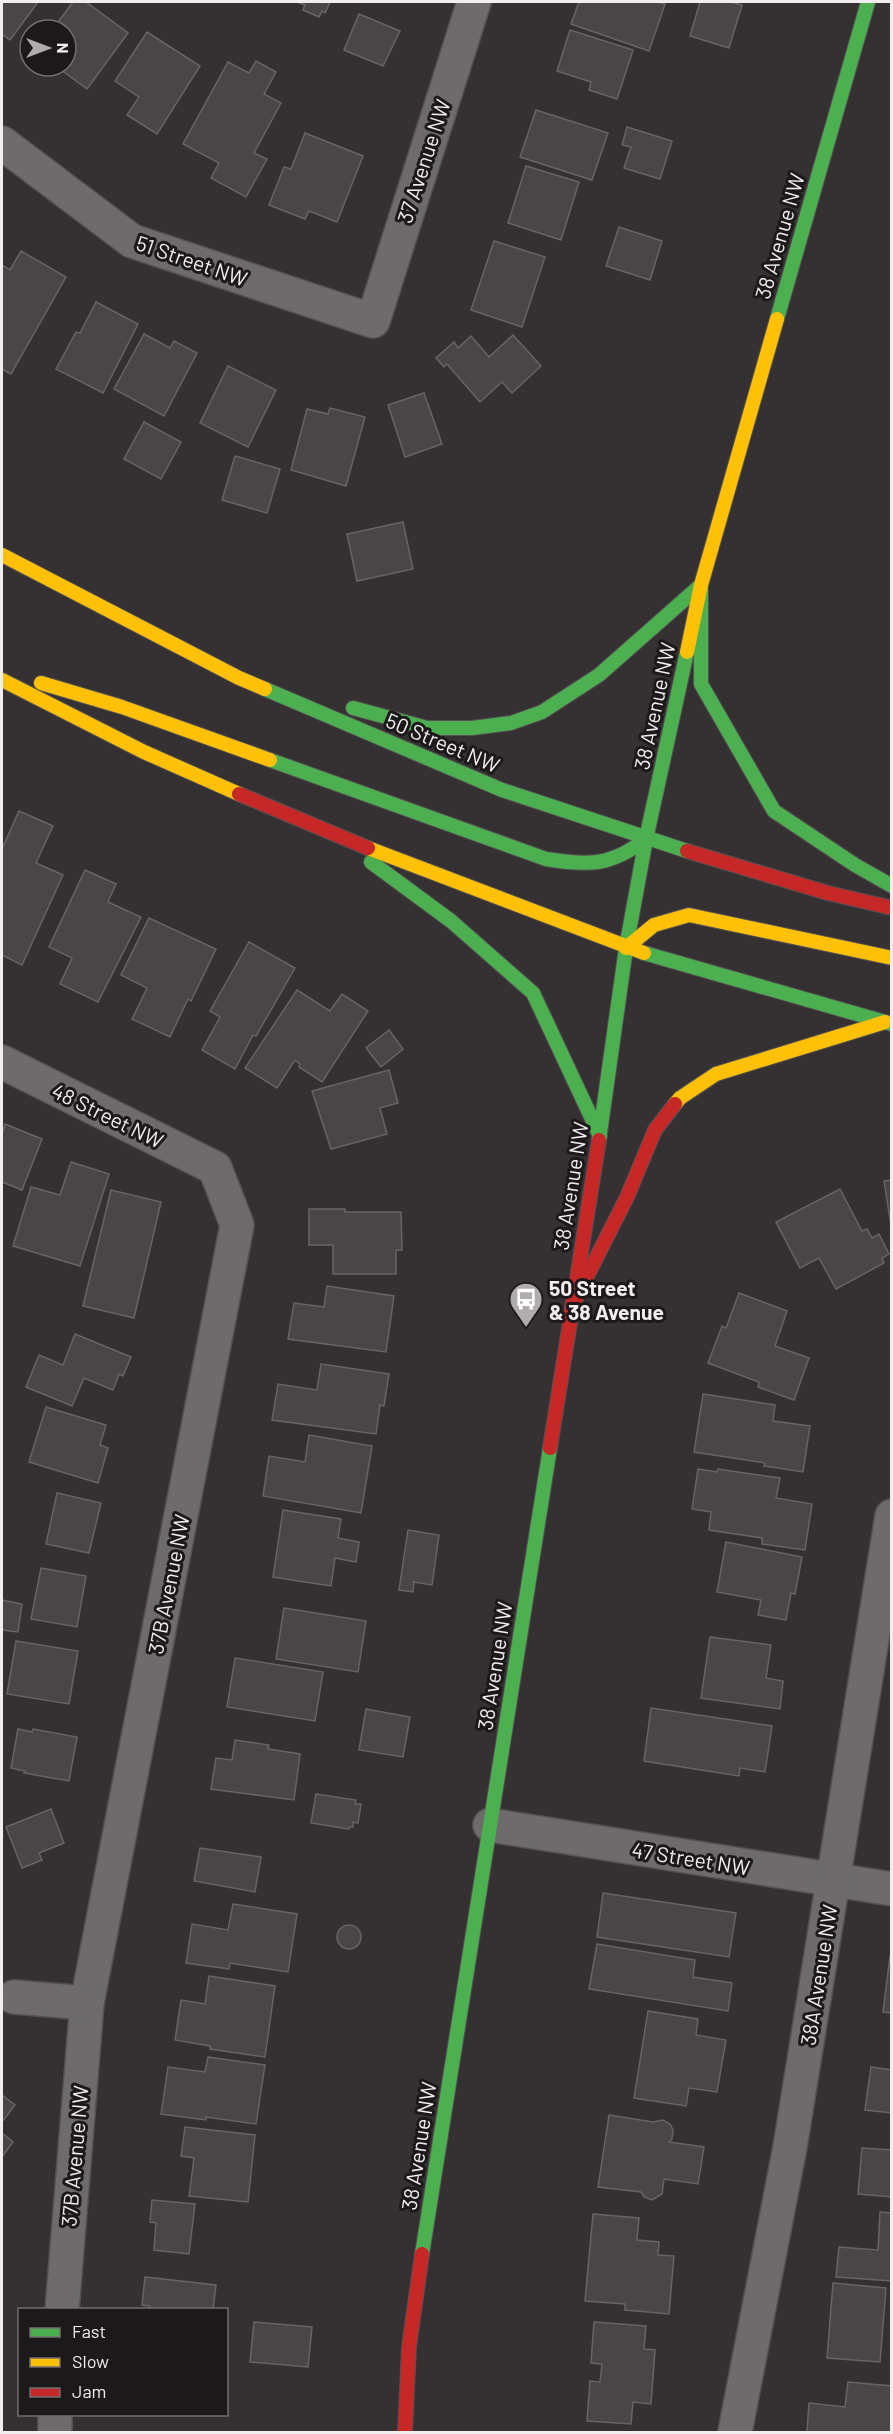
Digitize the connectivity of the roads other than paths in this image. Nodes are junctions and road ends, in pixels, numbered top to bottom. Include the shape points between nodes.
1 (474, 2) edge
2 (868, 2) edge
3 (2, 143) edge
4 (373, 321) joint
5 (2, 555) edge
6 (701, 585) junction
7 (2, 671) edge
8 (239, 678) junction
9 (2, 680) edge
10 (339, 837) junction
11 (646, 839) junction
12 (891, 886) edge
13 (891, 908) edge
14 (627, 948) junction
15 (891, 958) edge
16 (888, 1023) edge
17 (2, 1062) edge
18 (600, 1136) junction
19 (215, 1168) joint
20 (572, 1306) junction
21 (891, 1516) edge
22 (490, 1826) junction
23 (833, 1880) junction
24 (891, 1889) edge
25 (14, 1998) dead end
26 (87, 2002) junction
27 (62, 2308) edge
28 (55, 2416) edge
29 (55, 2433) edge
30 (405, 2433) edge
31 (735, 2433) edge

1 - 4 street, 37 Avenue NW
2 - 6 main road, 38 Avenue NW
3 - 4 street, 51 Street NW via 132,241
5 - 8 main road, 50 Street NW
6 - 8 main road via 599,675 542,712 511,723 427,728
6 - 11 main road, 38 Avenue NW
6 - 12 main road via 702,684 774,811
7 - 11 main road via 122,707 546,859 576,865 603,864 628,854
8 - 11 main road, 50 Street NW via 502,790
9 - 10 main road via 144,752
10 - 14 main road
10 - 18 main road via 451,921 533,993
11 - 13 main road, 50 Street NW
11 - 14 main road, 38 Avenue NW
14 - 15 main road via 650,925 689,915
14 - 16 main road
14 - 18 main road, 38 Avenue NW
16 - 20 main road via 716,1074 680,1098 655,1130 627,1197
17 - 19 street, 48 Street NW
18 - 20 main road, 38 Avenue NW
19 - 26 street, 37B Avenue NW via 237,1225
20 - 22 main road, 38 Avenue NW
21 - 23 street, 38A Avenue NW
22 - 23 street, 47 Street NW
22 - 30 main road, 38 Avenue NW via 411,2335
23 - 24 street, 47 Street NW
23 - 31 street, 38A Avenue NW via 788,2157
25 - 26 street
26 - 27 street, 37B Avenue NW
28 - 29 street

